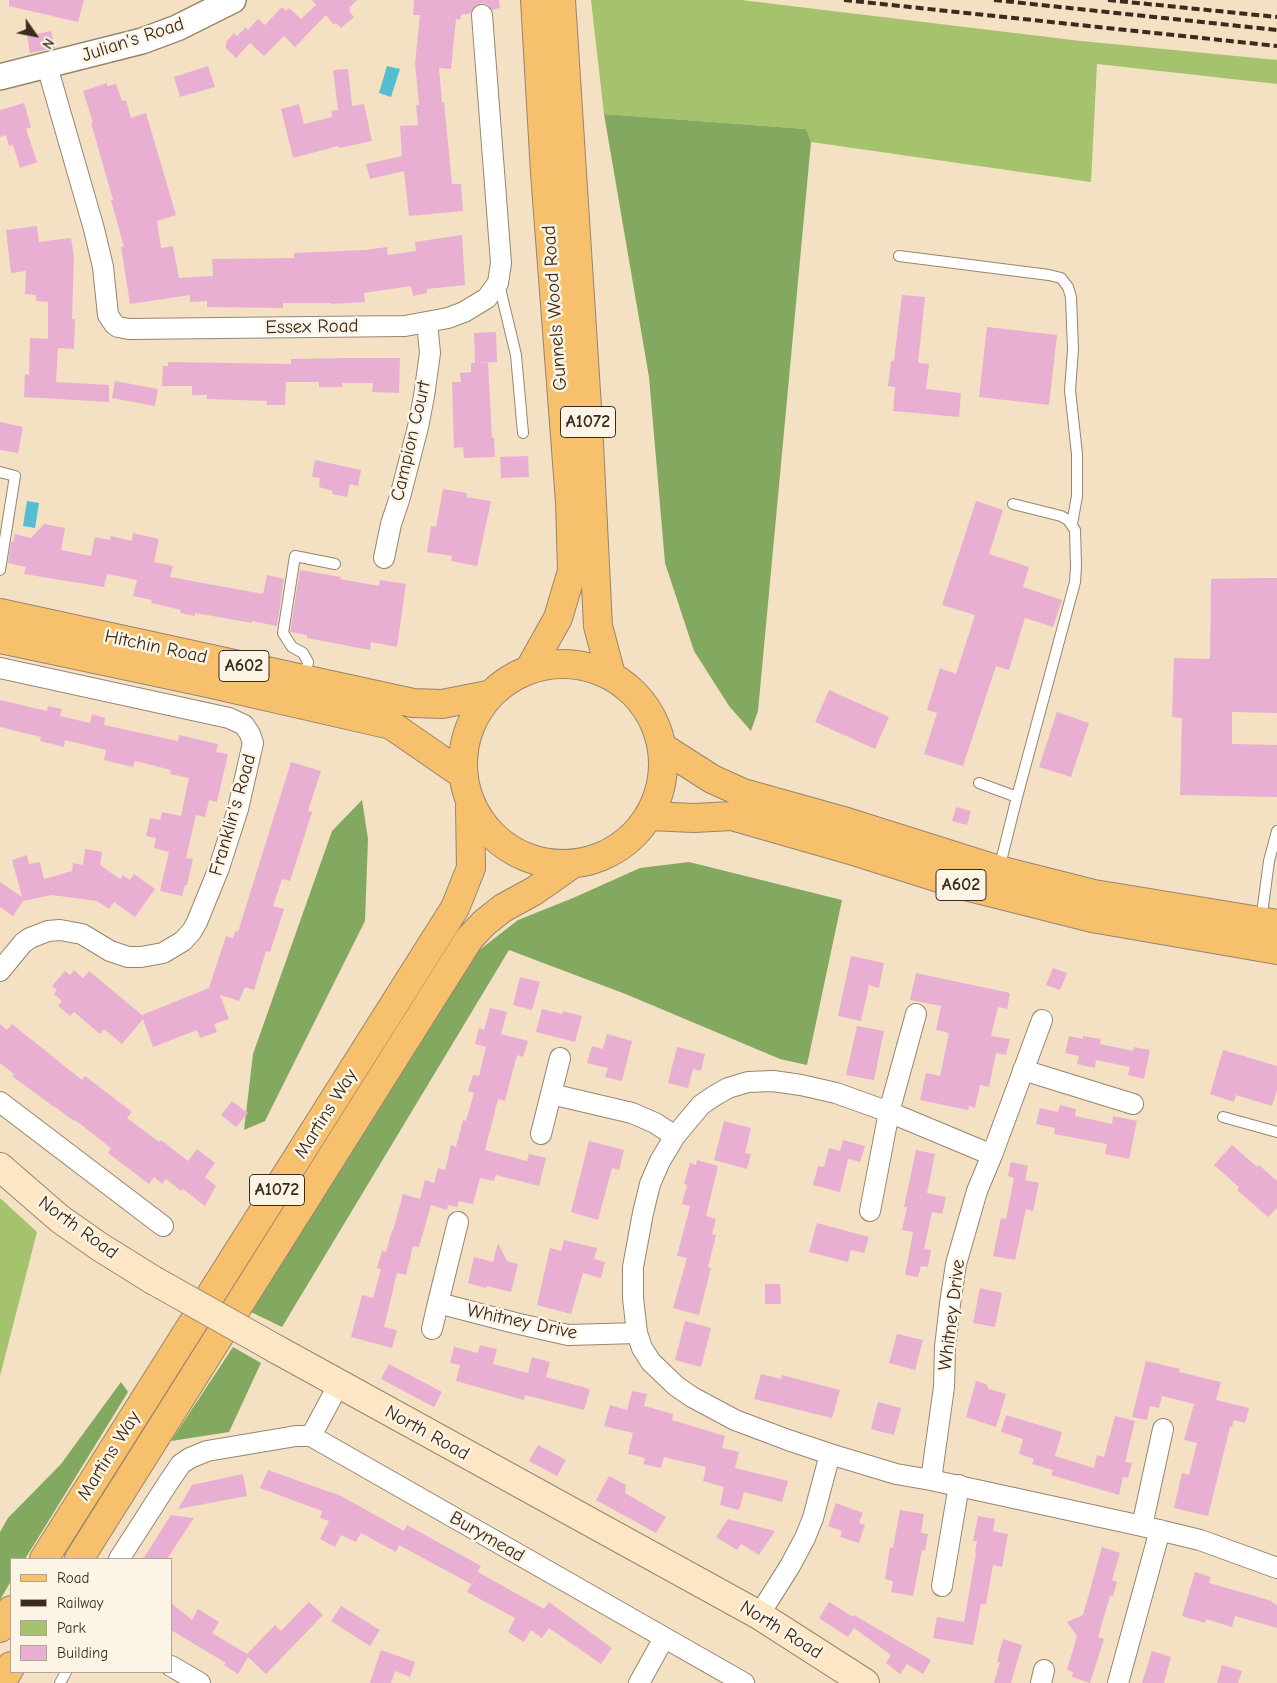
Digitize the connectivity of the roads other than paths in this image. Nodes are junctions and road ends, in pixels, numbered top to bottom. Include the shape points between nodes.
1 (233, 0) edge
2 (535, 0) edge
3 (561, 0) edge
4 (482, 15) dead end
5 (47, 66) junction
6 (0, 77) edge
7 (899, 256) dead end
8 (498, 283) junction
9 (427, 322) junction
10 (523, 433) dead end
11 (0, 472) edge
12 (1013, 504) dead end
13 (1072, 524) junction
14 (384, 558) dead end
15 (335, 564) dead end
16 (0, 570) edge
17 (0, 613) edge
18 (0, 639) edge
19 (0, 668) edge
20 (530, 668) junction
21 (611, 675) junction
22 (305, 679) junction
23 (488, 695) junction
24 (662, 747) junction
25 (462, 774) junction
26 (978, 783) dead end
27 (1017, 797) junction
28 (470, 807) junction
29 (649, 816) junction
30 (1277, 831) edge
31 (1273, 862) edge
32 (571, 865) junction
33 (999, 870) junction
34 (1269, 923) edge
35 (1277, 950) edge
36 (0, 971) edge
37 (916, 1014) dead end
38 (1034, 1030) dead end
39 (560, 1058) dead end
40 (1024, 1070) junction
41 (551, 1094) junction
42 (0, 1102) edge
43 (1132, 1104) dead end
44 (889, 1112) junction
45 (1223, 1117) dead end
46 (1277, 1132) edge
47 (541, 1134) dead end
48 (675, 1136) junction
49 (992, 1154) junction
50 (0, 1167) edge
51 (870, 1211) dead end
52 (458, 1222) dead end
53 (163, 1226) dead end
54 (438, 1303) junction
55 (432, 1328) dead end
56 (637, 1333) junction
57 (339, 1384) junction
58 (1163, 1429) dead end
59 (311, 1436) junction
60 (830, 1454) junction
61 (931, 1480) junction
62 (959, 1485) junction
63 (1151, 1528) junction
64 (45, 1558) edge
65 (80, 1558) edge
66 (120, 1558) edge
67 (1277, 1568) edge
68 (942, 1586) dead end
69 (10, 1612) edge
70 (759, 1615) junction
71 (0, 1628) edge
72 (664, 1638) junction
73 (172, 1667) edge
74 (10, 1668) edge
75 (1, 1683) edge
76 (200, 1683) edge
77 (639, 1683) edge
78 (744, 1683) edge
79 (865, 1683) edge
80 (1118, 1683) edge

1 - 5 street, Julian's Road via 177,28 142,41
2 - 20 main road, Gunnels Wood Road / A1072 via 572,571 558,618
3 - 21 main road, Gunnels Wood Road / A1072 via 598,626
4 - 8 street via 500,262
5 - 6 street, Julian's Road
5 - 9 street, Essex Road via 94,229 103,267 108,315 118,327 405,326
7 - 13 lane via 1049,274 1061,278 1068,287 1071,297 1073,350 1070,390 1077,496
8 - 9 street, Essex Road via 488,298 464,312
8 - 10 lane via 516,355
9 - 14 street, Campion Court via 430,353 424,396
11 - 16 lane via 15,476
12 - 13 lane via 1061,516
13 - 27 lane via 1075,582
15 - 22 lane via 295,556 283,633 308,662
17 - 22 main road, Hitchin Road / A602
18 - 25 main road, Hitchin Road / A602 via 208,682 391,726
19 - 36 street, Franklin's Road via 229,718 248,729 253,743 238,809 219,868 197,922 183,941 163,953 128,956 110,951 82,934 60,930 30,938
20 - 21 main road, A602 via 572,663
20 - 23 main road, A602
21 - 24 main road, A602 via 635,693 652,716
22 - 23 main road, Hitchin Road / A602 via 413,703 442,704
23 - 25 main road, A602 via 466,734
24 - 29 main road, A602 via 660,790
24 - 33 main road, A602 via 712,778 743,792
25 - 28 main road, A602
26 - 27 lane
27 - 33 lane
28 - 32 main road, A602 via 498,842 530,860
28 - 64 main road, Martins Way / A1072 via 471,868 455,908
29 - 32 main road, A602 via 618,848 594,860
29 - 35 main road, A602 via 732,816 961,885 1092,918
30 - 31 lane
31 - 34 lane
32 - 65 main road, A1072 via 503,908 469,939
33 - 34 main road, A602 via 1094,894
37 - 44 street
38 - 40 street, Whitney Drive
39 - 41 street
40 - 43 street
40 - 49 street, Whitney Drive
41 - 47 street
41 - 48 street via 632,1113
42 - 53 street
44 - 48 street via 801,1084 748,1082 714,1096 690,1116
44 - 49 street
44 - 51 street
45 - 46 lane
48 - 56 street via 650,1184 643,1213 633,1267
49 - 61 street, Whitney Drive via 977,1191 956,1264
50 - 57 main road, North Road, bridge via 100,1247
52 - 54 street
54 - 55 street
54 - 56 street, Whitney Drive via 568,1335
56 - 60 street via 651,1362 692,1397 734,1420
57 - 59 street
57 - 70 main road, North Road
58 - 63 street
59 - 66 street via 207,1451 190,1458 181,1464
59 - 72 street, Burymead
60 - 61 street via 896,1474
60 - 70 street via 805,1538
61 - 62 street
62 - 63 street
62 - 68 street
63 - 67 street via 1200,1540
63 - 80 street
69 - 71 main road
70 - 79 main road, North Road
72 - 77 street
72 - 78 street, Burymead
73 - 76 street
74 - 75 main road

